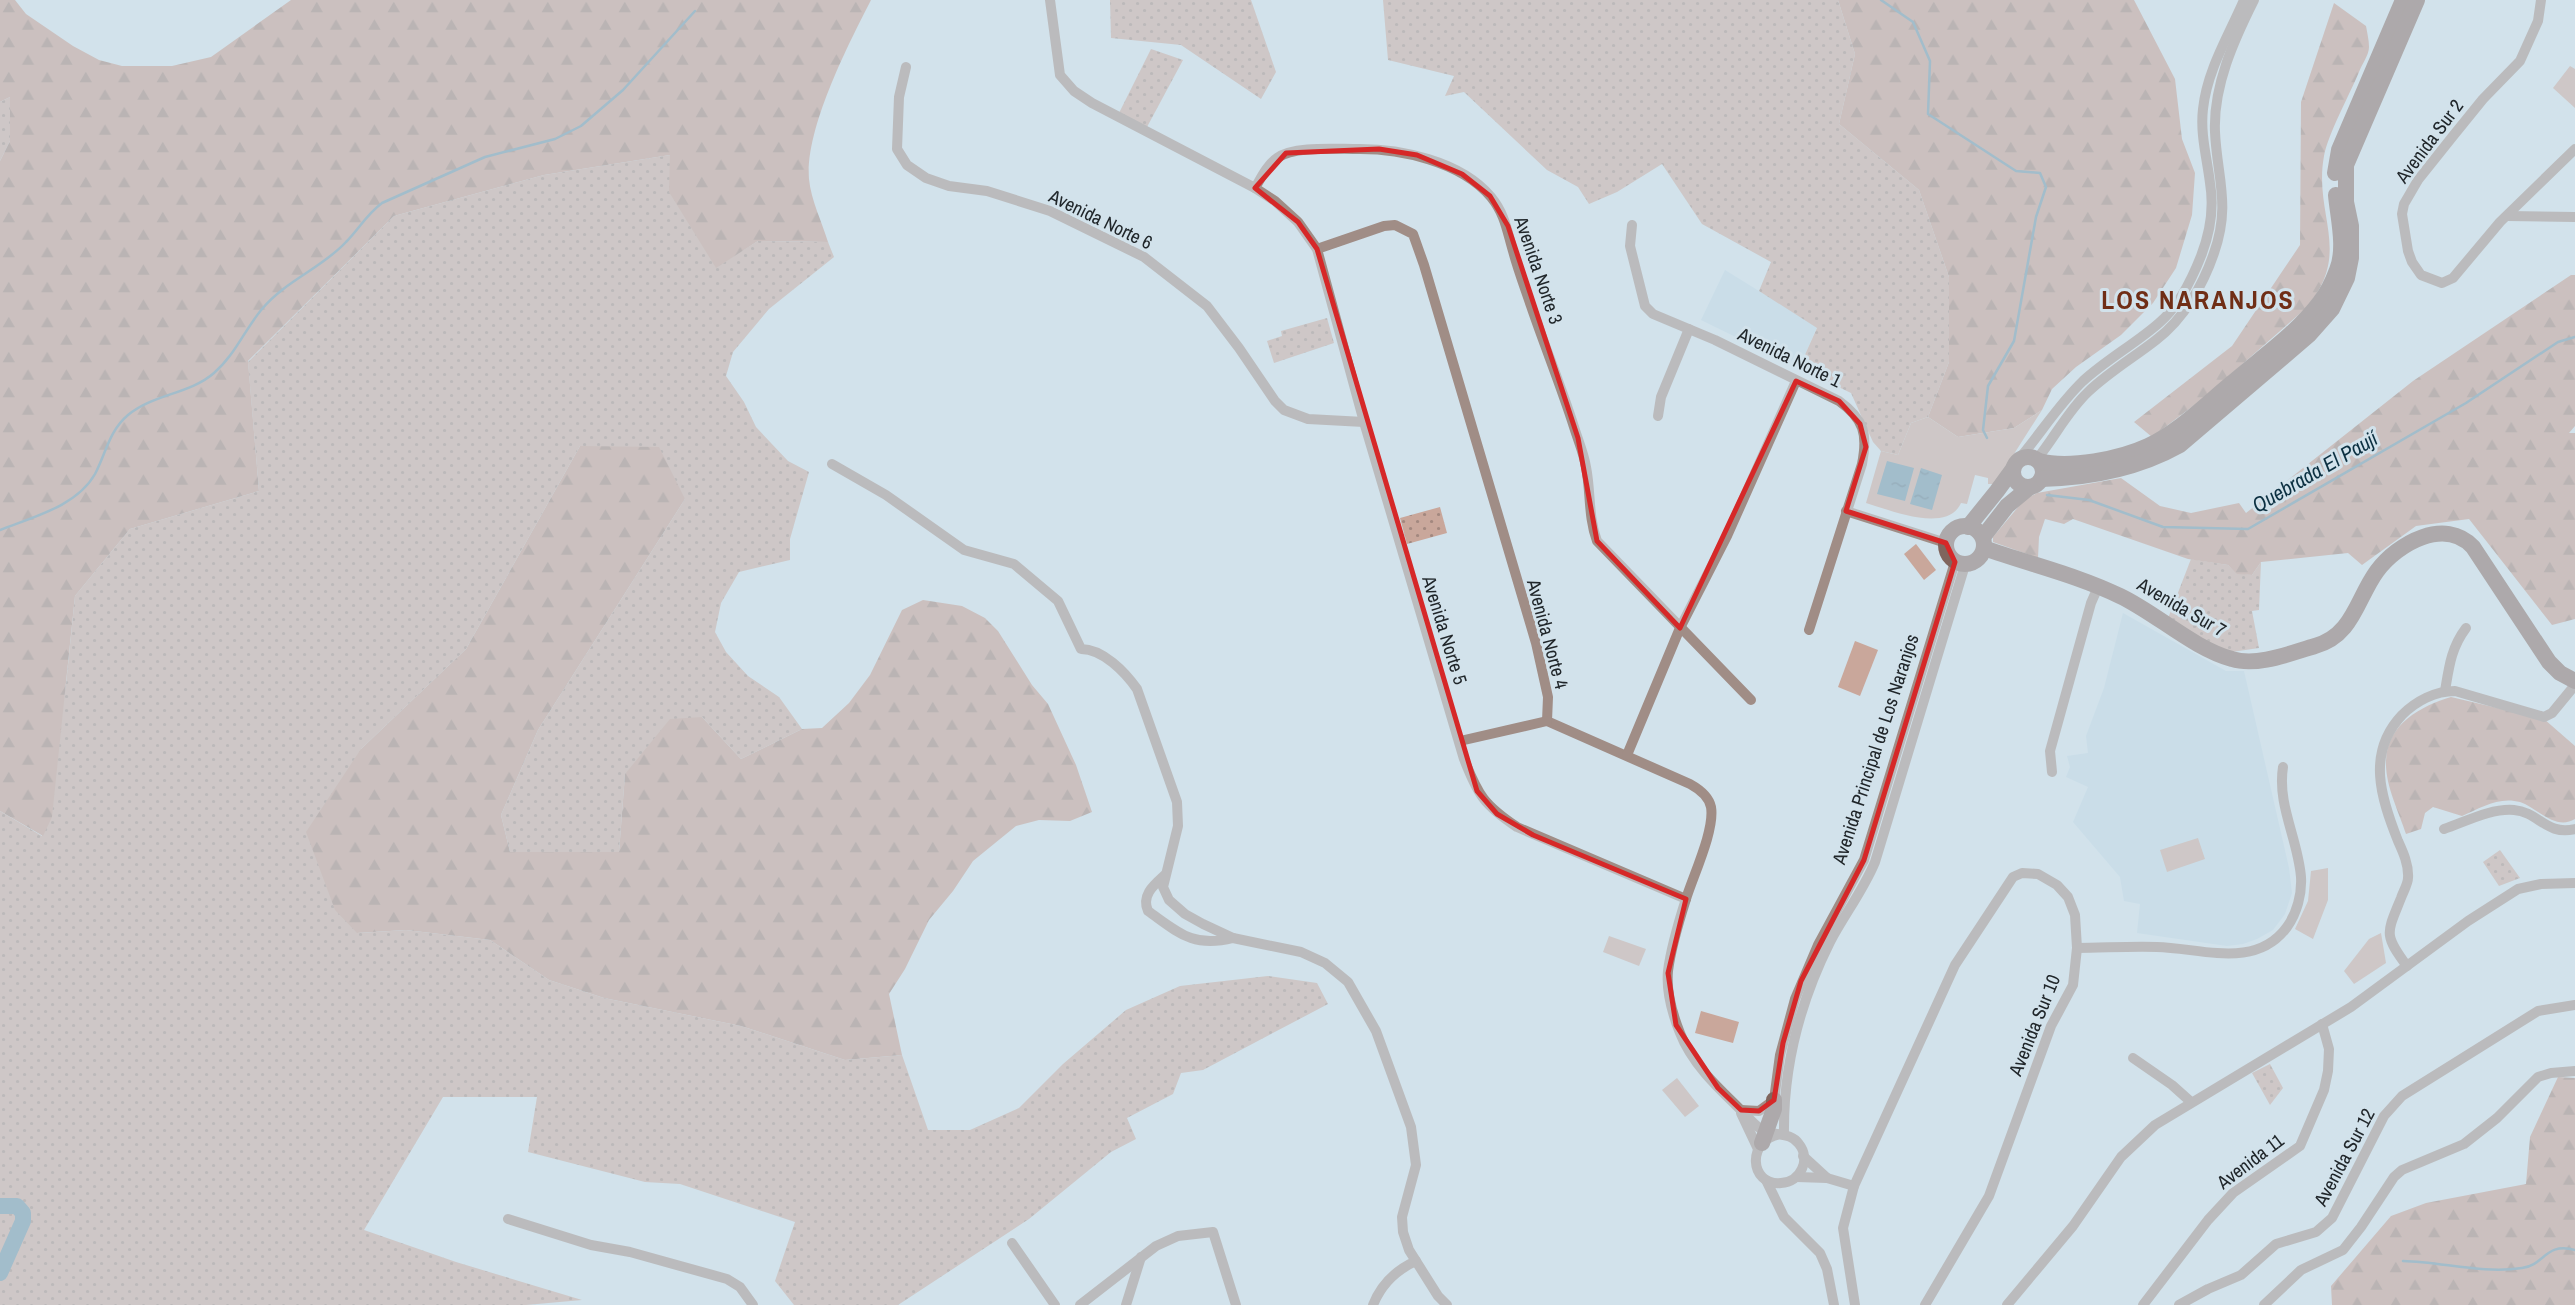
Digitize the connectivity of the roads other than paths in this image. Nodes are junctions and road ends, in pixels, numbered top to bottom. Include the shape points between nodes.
1 (1050, 0) edge
2 (2244, 0) edge
3 (2254, 0) edge
4 (2403, 0) edge
5 (2417, 0) edge
6 (2541, 0) edge
7 (906, 67) dead end
8 (2575, 149) edge
9 (1255, 188) junction
10 (2507, 216) junction
11 (2575, 217) edge
12 (1632, 225) dead end
13 (1317, 249) junction
14 (1689, 329) junction
15 (1796, 381) junction
16 (1658, 416) dead end
17 (1364, 422) junction
18 (2038, 460) junction
19 (832, 464) dead end
20 (2016, 464) junction
21 (2035, 483) junction
22 (1846, 512) junction
23 (1968, 527) junction
24 (1983, 542) junction
25 (1946, 543) junction
26 (1960, 563) junction
27 (2098, 587) junction
28 (1680, 628) junction
29 (2466, 628) dead end
30 (1809, 630) dead end
31 (2575, 683) edge
32 (2445, 691) junction
33 (1751, 700) dead end
34 (1547, 721) junction
35 (1460, 741) junction
36 (1627, 755) junction
37 (2283, 767) dead end
38 (2052, 772) dead end
39 (2575, 829) edge
40 (2444, 830) dead end
41 (1165, 875) junction
42 (2575, 883) edge
43 (1686, 900) junction
44 (1233, 938) junction
45 (2077, 948) junction
46 (2407, 966) junction
47 (2575, 1005) edge
48 (2322, 1024) junction
49 (2133, 1058) dead end
50 (2575, 1071) edge
51 (1774, 1100) junction
52 (2191, 1102) junction
53 (1741, 1110) junction
54 (1771, 1138) junction
55 (1803, 1156) junction
56 (1765, 1178) junction
57 (1827, 1178) junction
58 (1794, 1179) junction
59 (1854, 1186) junction
60 (1784, 1217) junction
61 (508, 1219) dead end
62 (1012, 1243) dead end
63 (1141, 1257) junction
64 (1416, 1261) junction
65 (753, 1305) edge
66 (1055, 1305) edge
67 (1080, 1305) edge
68 (1126, 1305) edge
69 (1236, 1305) edge
70 (1373, 1305) edge
71 (1447, 1305) edge
72 (1834, 1305) edge
73 (1855, 1305) edge
74 (1926, 1305) edge
75 (2007, 1305) edge
76 (2143, 1305) edge
77 (2179, 1305) edge
78 (2264, 1305) edge

1 - 9 street via 1060,75 1074,91
2 - 20 street via 2204,99 2202,132 2211,210 2193,274 2167,315 2084,380
3 - 18 street via 2231,50 2218,98 2215,133 2222,214 2215,251 2204,276 2170,328 2090,390
4 - 18 main road via 2339,150 2334,183 2339,265 2320,303 2160,440 2090,461 2058,465
5 - 21 main road via 2346,165 2351,258 2332,309 2309,335 2180,445 2115,470
6 - 10 street, Avenida Sur 2 via 2538,21 2520,61 2460,127 2404,204 2412,262 2421,275 2432,280 2442,283 2453,278
7 - 17 street, Avenida Norte 6 via 897,149 907,165 949,186 987,191 1050,211 1144,257 1207,306 1284,410 1308,419
8 - 10 street, Avenida Sur 2
9 - 13 street via 1298,222
9 - 28 street, Avenida Norte 3 via 1276,159 1286,153 1379,149 1417,155 1462,174 1490,195 1508,226 1528,298 1574,426 1586,466 1591,526 1597,541
10 - 11 street
12 - 14 street, Avenida Norte 1 via 1630,246 1645,306
13 - 17 street, Avenida Norte 5
13 - 34 street, Avenida Norte 4 via 1384,226 1395,225 1413,234 1536,643 1548,697
14 - 15 street, Avenida Norte 1
14 - 16 street via 1661,397
15 - 22 street, Avenida Norte 1 via 1839,401 1860,424 1866,447
15 - 28 street
17 - 35 street, Avenida Norte 5
18 - 20 main road via 2028,456
18 - 21 main road via 2042,468
19 - 41 street via 886,495 964,550 1014,564 1058,601 1081,649 1106,659 1130,678 1144,702 1177,802 1178,826
20 - 21 main road via 2018,483
20 - 23 main road
21 - 24 main road via 2007,506
22 - 25 street
22 - 30 street, Avenida Norte 1
23 - 24 main road via 1978,531
23 - 25 main road via 1956,529
24 - 26 main road via 1975,562
24 - 27 main road, Avenida Sur 7
25 - 26 main road via 1948,553
26 - 51 street, Avenida Principal de Los Naranjos via 1864,860 1795,999
26 - 54 street, Avenida Principal de Los Naranjos via 1875,862 1805,1000
27 - 31 main road, Avenida Sur 7 via 2233,660 2261,660 2330,640 2353,618 2372,578 2390,557 2428,536 2450,533 2473,547 2549,662
27 - 38 street via 2050,751
28 - 33 street, Avenida Norte 3
28 - 36 street
29 - 32 street via 2450,656
31 - 32 street via 2544,717
32 - 46 street via 2427,696 2404,713 2388,731 2380,760 2381,790 2408,878 2387,931
34 - 35 street
34 - 36 street
35 - 43 street, Avenida Norte 5 via 1477,791 1497,814 1533,835
36 - 43 street via 1698,789 1710,803 1703,849
37 - 45 street via 2280,784 2301,886 2290,922 2274,942 2238,954 2158,947
39 - 40 street via 2548,828 2533,816 2513,810
41 - 44 street via 1163,887 1169,900 1194,919
41 - 44 street via 1150,888 1148,911 1195,940 1212,943
42 - 46 street via 2518,889
43 - 53 street via 1668,973 1671,1009 1692,1056
44 - 64 street via 1325,963 1348,982 1376,1031 1411,1127 1416,1165 1402,1217 1403,1232
45 - 59 street, Avenida Sur 10 via 2075,915 2068,897 2038,874 2013,877 1955,965
45 - 74 street, Avenida Sur 10 via 2073,985 2051,1026 1989,1196
46 - 48 street
47 - 77 street, Avenida Sur 12 via 2538,1011 2402,1096 2384,1116 2332,1218 2316,1232 2276,1244 2241,1275
48 - 52 street
48 - 76 street, Avenida 11 via 2329,1049 2328,1072 2300,1146 2233,1193
49 - 52 street
50 - 78 street via 2538,1077 2464,1144 2402,1170 2343,1250 2301,1270
51 - 53 street via 1759,1111
51 - 54 main road, Avenida Principal de Los Naranjos
52 - 75 street via 2155,1125 2121,1157 2073,1226
53 - 54 street
53 - 54 street via 1741,1116
54 - 55 street via 1797,1141
54 - 56 street via 1756,1165
55 - 57 street
55 - 58 street via 1804,1166
56 - 58 street via 1777,1184
56 - 60 street
57 - 58 street
57 - 59 street
58 - 60 street via 1784,1193
59 - 73 street via 1843,1228
60 - 72 street via 1820,1253
61 - 65 street via 591,1245 632,1248 727,1279 740,1287
62 - 66 street
63 - 67 street
63 - 68 street
63 - 69 street via 1178,1236 1213,1232
64 - 70 street via 1386,1283
64 - 71 street

